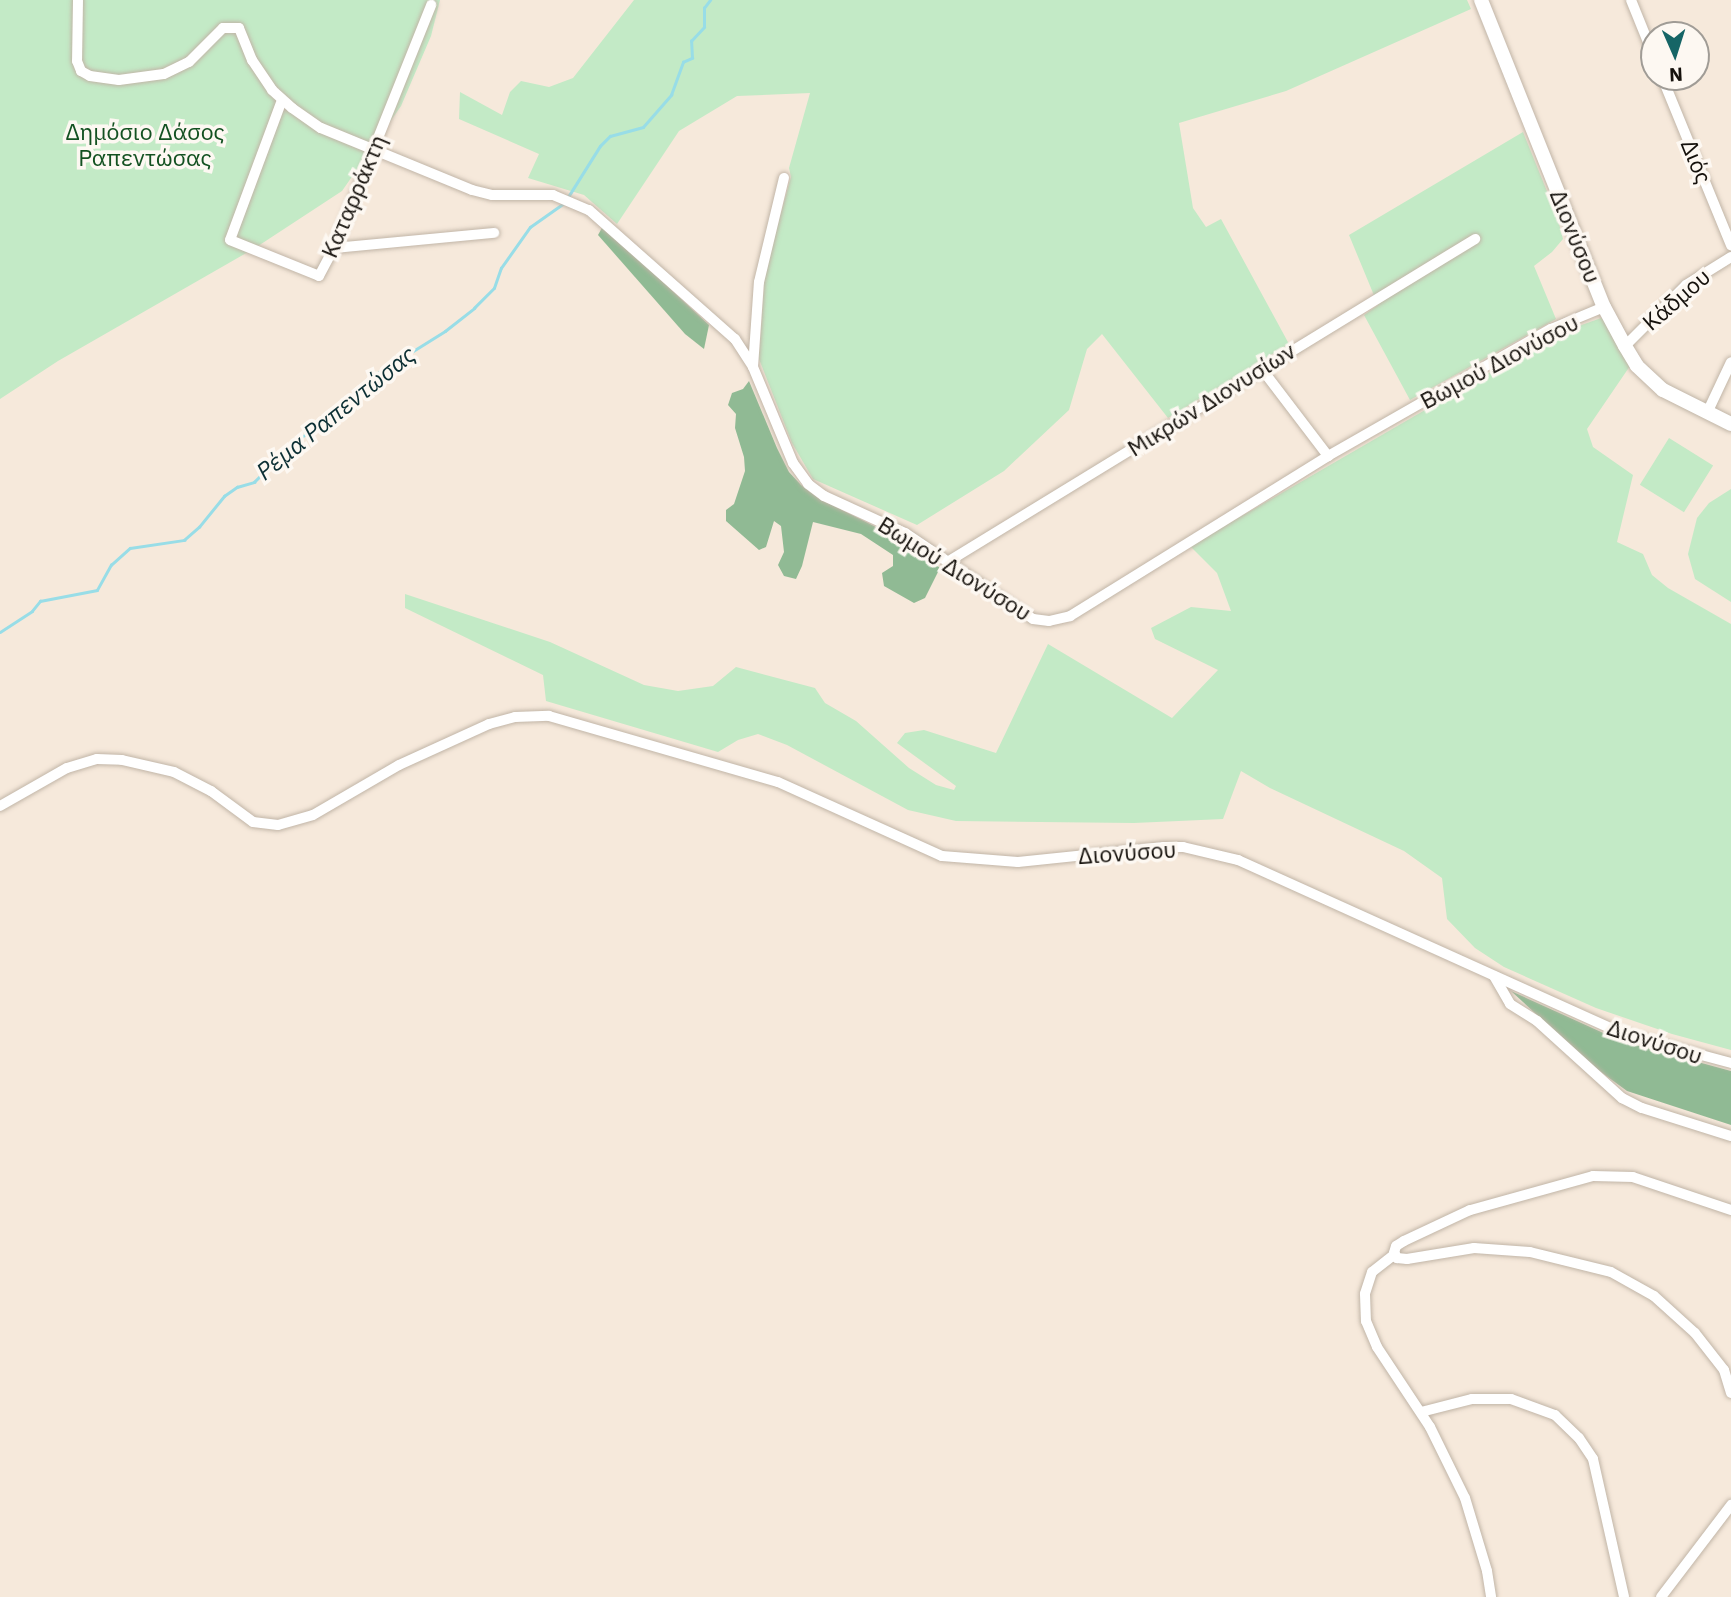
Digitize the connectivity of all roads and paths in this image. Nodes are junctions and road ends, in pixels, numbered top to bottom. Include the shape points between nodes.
1 (78, 0) edge
2 (1631, 0) edge
3 (1484, 1) edge
4 (431, 5) dead end
5 (1640, 22) edge
6 (1668, 91) edge
7 (282, 100) junction
8 (373, 149) junction
9 (784, 178) dead end
10 (494, 233) dead end
11 (1475, 239) dead end
12 (1731, 245) edge
13 (334, 248) junction
14 (1731, 257) edge
15 (1604, 307) junction
16 (1625, 346) junction
17 (1731, 362) edge
18 (753, 367) junction
19 (1261, 368) junction
20 (1707, 413) junction
21 (1731, 424) edge
22 (1328, 456) junction
23 (948, 561) junction
24 (0, 806) edge
25 (1494, 975) junction
26 (1731, 1063) edge
27 (1731, 1136) edge
28 (1731, 1210) edge
29 (1395, 1254) junction
30 (1731, 1393) edge
31 (1422, 1412) junction
32 (1731, 1505) edge
33 (1490, 1597) edge
34 (1623, 1597) edge
35 (1661, 1597) edge

1 - 7 street via 76,61 81,71 95,78 164,74 189,62 223,28 232,26 243,30 252,60
2 - 5 street
3 - 15 main road, Διονύσου
4 - 8 street, Καταρράκτη
6 - 12 street, Διός
7 - 8 street via 321,128
7 - 13 street, Καταρράκτη via 230,240 319,276
8 - 13 street, Καταρράκτη
8 - 18 street, Βωμού Διονύσου via 492,195 553,195 581,205 727,330
9 - 18 street via 759,282
10 - 13 street
11 - 19 street, Μικρών Διονυσίων
14 - 16 street, Κάδμου via 1686,285
15 - 16 main road, Διονύσου
15 - 22 street, Βωμού Διονύσου via 1551,329
16 - 20 main road, Διονύσου via 1649,378
17 - 20 street
18 - 23 street, Βωμού Διονύσου via 793,463 808,484 824,496 890,524
19 - 22 street
19 - 23 street, Μικρών Διονυσίων
20 - 21 main road, Διονύσου
22 - 23 street, Βωμού Διονύσου via 1065,618 1049,621 1024,616
24 - 25 street, Διονύσου via 67,768 97,759 121,760 174,772 253,821 298,822 399,765 489,724 515,717 549,716 778,782 942,856 1018,862 1183,847 1238,860
25 - 26 street, Διονύσου via 1623,1034
25 - 27 street via 1510,1004 1537,1021 1622,1097 1642,1108
28 - 29 street via 1618,1174 1593,1176 1470,1210 1404,1241 1396,1246
29 - 30 street via 1407,1259 1474,1248 1530,1252 1611,1272 1654,1296 1695,1333 1724,1370
29 - 31 street via 1372,1272 1366,1285 1365,1312 1377,1347
31 - 33 street via 1465,1498
31 - 34 street via 1472,1399 1511,1399 1555,1415 1593,1459
32 - 35 street

